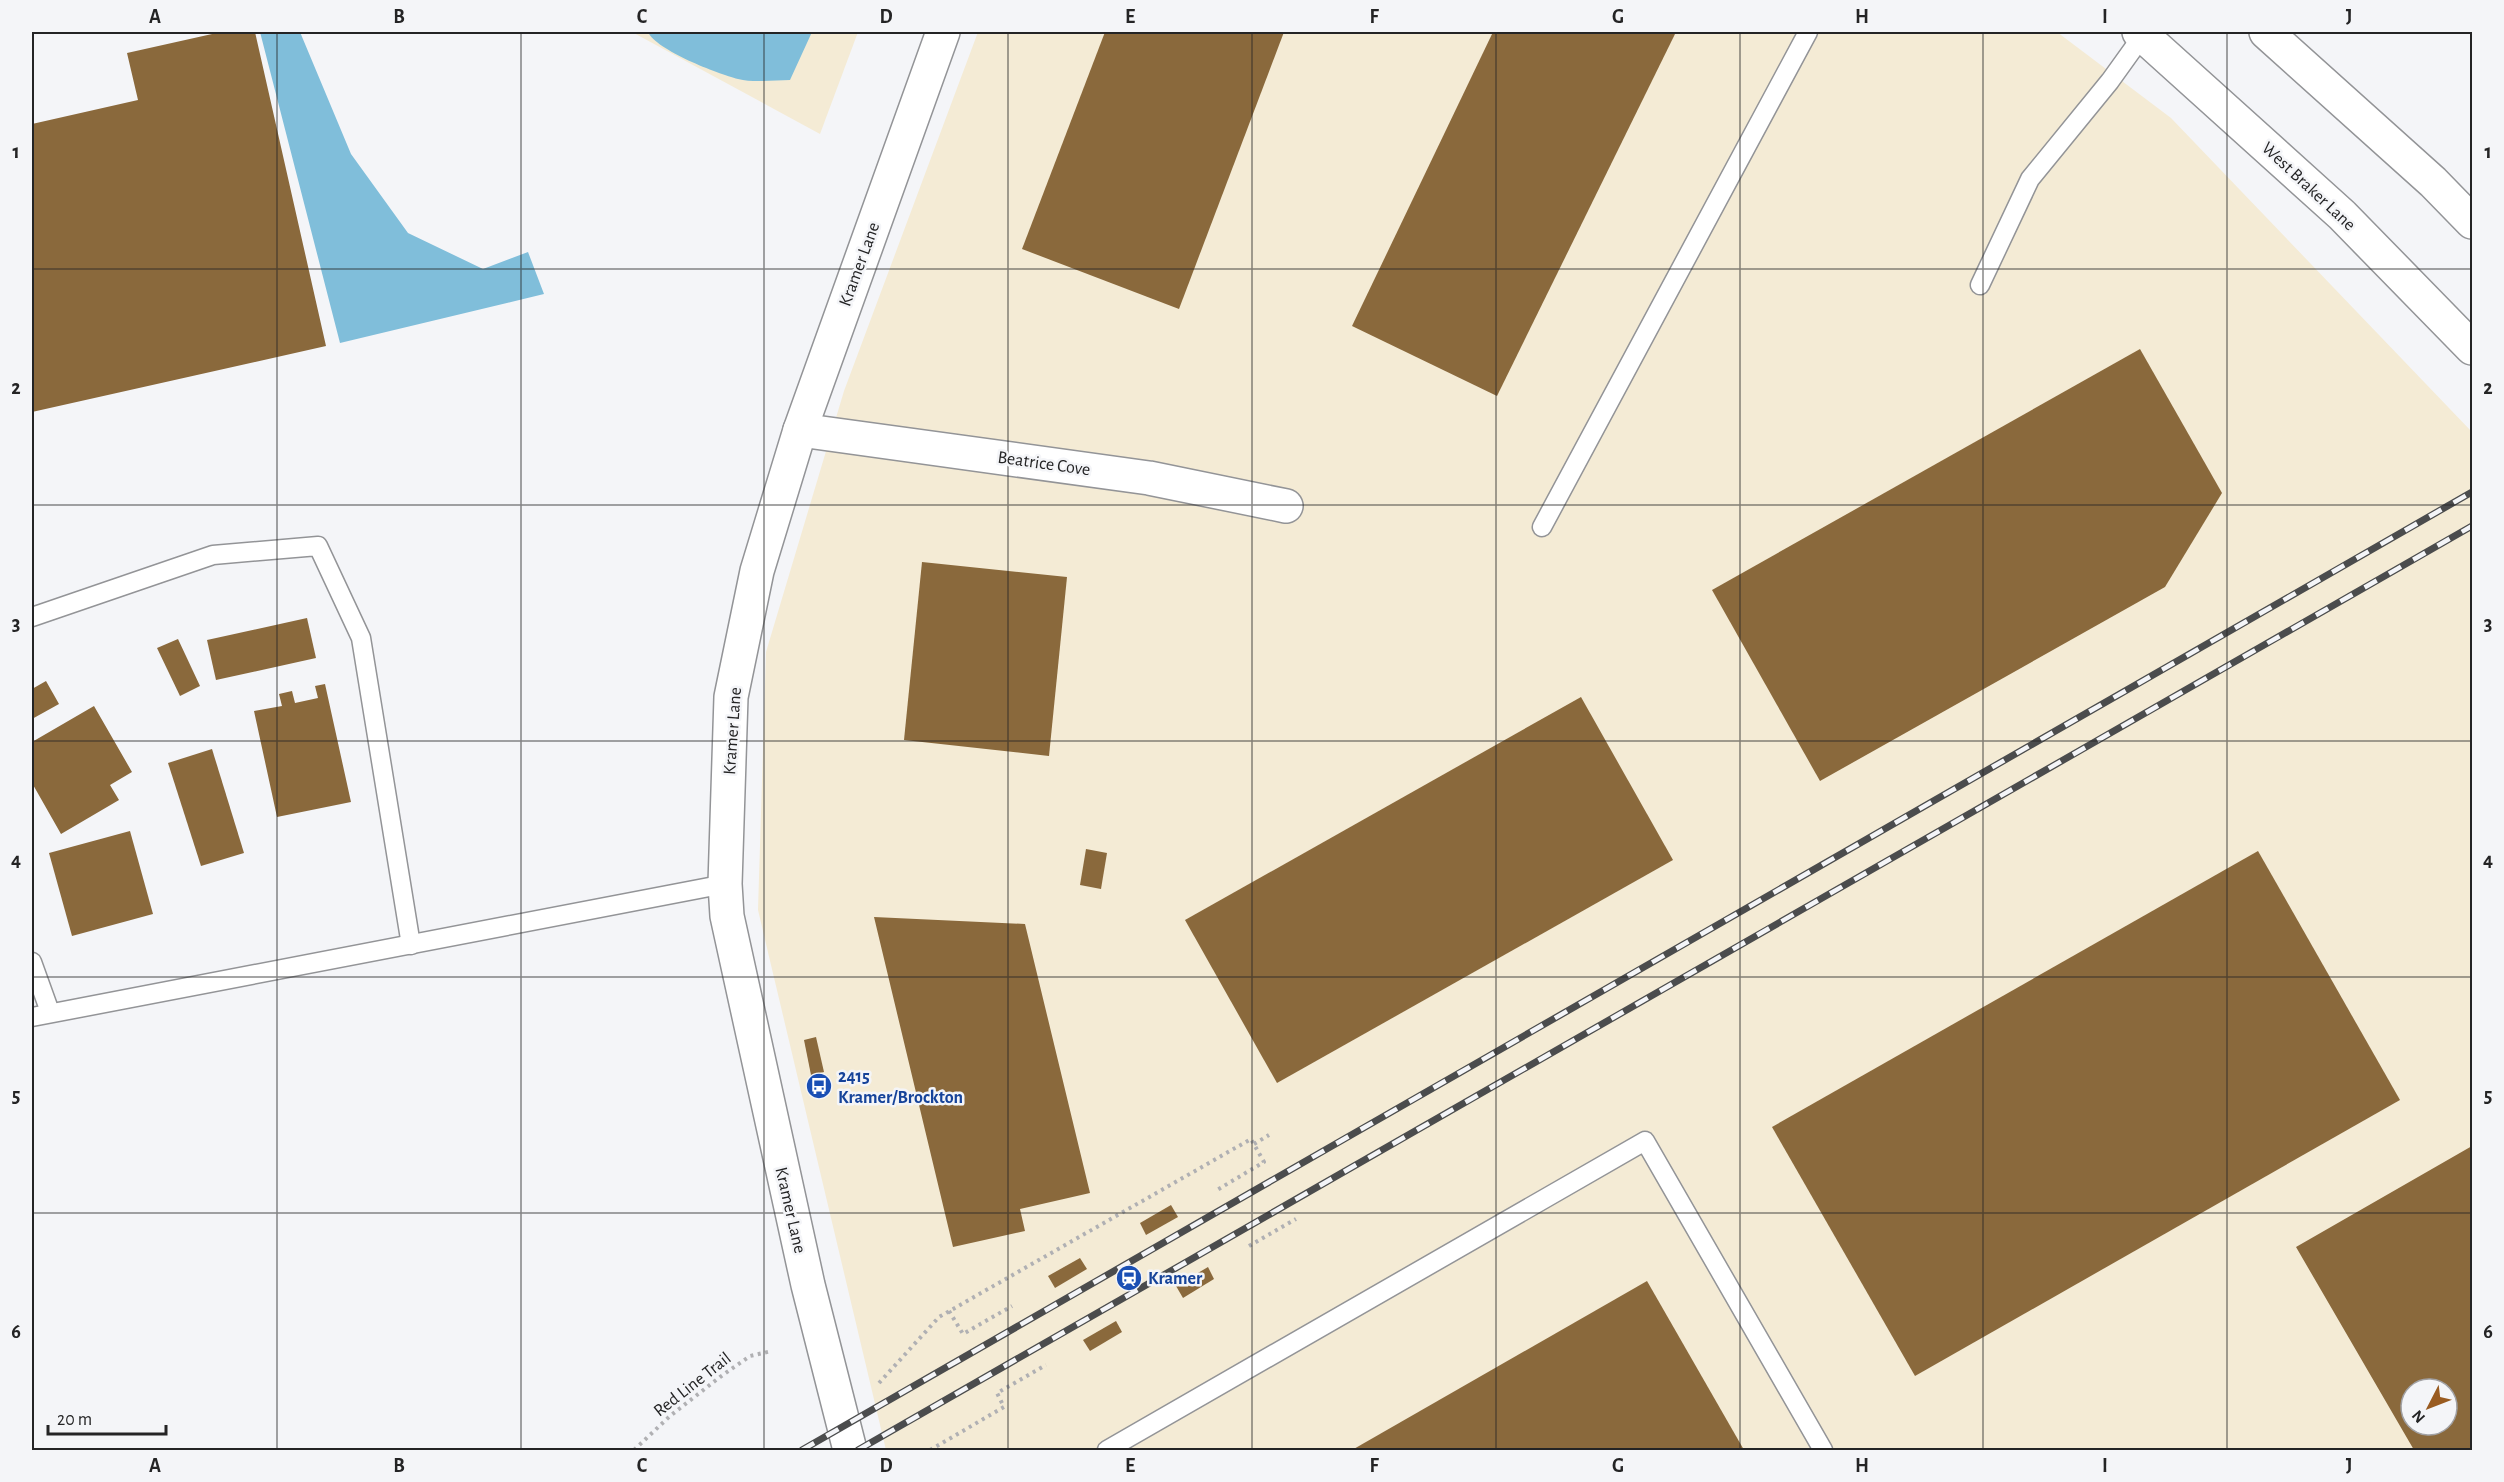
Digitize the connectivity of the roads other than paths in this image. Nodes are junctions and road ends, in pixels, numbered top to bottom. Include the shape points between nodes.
1 (943, 32) edge
2 (1808, 32) edge
3 (2266, 32) edge
4 (2143, 33) edge
5 (2472, 222) edge
6 (1980, 285) dead end
7 (2472, 348) edge
8 (800, 430) junction
9 (1286, 506) dead end
10 (1542, 527) dead end
11 (32, 617) edge
12 (725, 884) junction
13 (411, 945) junction
14 (32, 962) edge
15 (50, 1012) junction
16 (32, 1017) edge
17 (849, 1450) edge
18 (1107, 1450) edge
19 (1823, 1450) edge

1 - 8 street, Kramer Lane
2 - 10 lane
3 - 5 street
4 - 6 lane via 2110,81 2030,179
4 - 7 street, West Braker Lane via 2342,215
8 - 9 street, Beatrice Cove via 1149,478
8 - 12 street, Kramer Lane via 758,571 731,697
11 - 13 lane via 213,555 318,546 361,638
12 - 13 lane
12 - 17 street, Kramer Lane via 727,916 741,984
13 - 15 lane
14 - 15 lane
15 - 16 lane
18 - 19 lane via 1645,1142

